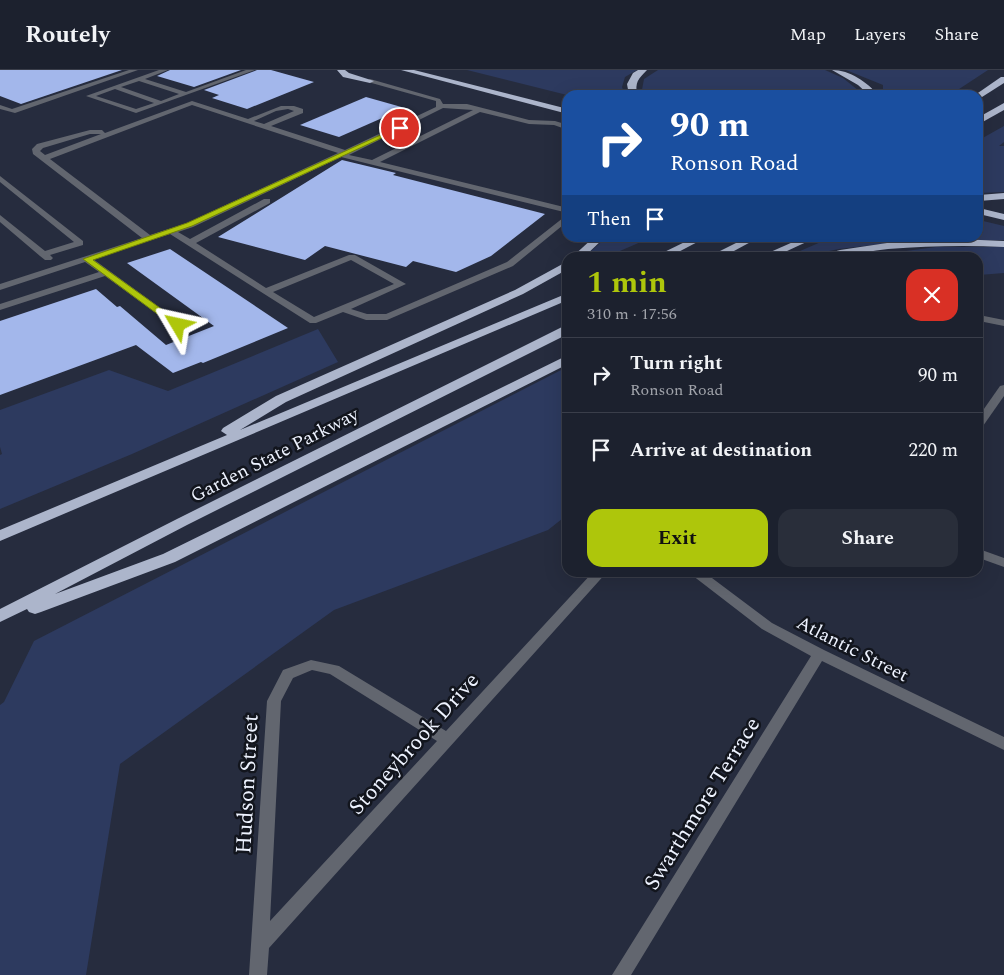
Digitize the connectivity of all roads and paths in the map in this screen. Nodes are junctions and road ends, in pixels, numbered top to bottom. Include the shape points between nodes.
1 (135, 70) edge
2 (166, 70) edge
3 (252, 70) edge
4 (341, 70) edge
5 (355, 70) edge
6 (405, 70) edge
7 (438, 70) edge
8 (643, 70) edge
9 (836, 70) edge
10 (139, 79) junction
11 (1004, 79) edge
12 (370, 81) junction
13 (457, 84) junction
14 (114, 87) junction
15 (632, 90) edge
16 (869, 90) edge
17 (983, 92) edge
18 (186, 94) junction
19 (562, 101) edge
20 (161, 103) junction
21 (441, 106) junction
22 (1004, 106) edge
23 (0, 107) edge
24 (480, 109) junction
25 (562, 110) edge
26 (562, 116) edge
27 (983, 119) edge
28 (248, 121) junction
29 (562, 125) edge
30 (265, 126) junction
31 (118, 131) junction
32 (344, 154) junction
33 (44, 158) junction
34 (372, 163) junction
35 (0, 178) edge
36 (14, 189) junction
37 (0, 193) edge
38 (1004, 196) edge
39 (983, 199) edge
40 (267, 200) dead end
41 (983, 200) edge
42 (1004, 206) edge
43 (562, 210) edge
44 (983, 212) edge
45 (1004, 217) edge
46 (0, 218) edge
47 (562, 221) edge
48 (172, 232) junction
49 (149, 240) junction
50 (594, 242) edge
51 (679, 242) edge
52 (691, 242) edge
53 (745, 242) edge
54 (800, 242) edge
55 (190, 243) junction
56 (1004, 244) edge
57 (583, 252) edge
58 (662, 252) edge
59 (669, 252) edge
60 (724, 252) edge
61 (776, 252) edge
62 (856, 252) edge
63 (43, 254) junction
64 (87, 259) junction
65 (562, 267) edge
66 (59, 268) junction
67 (106, 273) junction
68 (0, 287) edge
69 (266, 291) junction
70 (562, 299) edge
71 (0, 307) edge
72 (343, 308) junction
73 (983, 319) edge
74 (1004, 323) edge
75 (178, 325) dead end
76 (562, 332) edge
77 (562, 362) edge
78 (1004, 388) edge
79 (983, 418) edge
80 (179, 460) junction
81 (0, 536) edge
82 (983, 555) edge
83 (1004, 563) edge
84 (596, 577) edge
85 (701, 577) edge
86 (0, 616) edge
87 (0, 621) edge
88 (819, 654) junction
89 (447, 739) junction
90 (1004, 744) edge
91 (260, 945) junction
92 (258, 975) edge
93 (621, 975) edge

1 - 23 street via 12,111
2 - 10 street
3 - 18 street
4 - 12 highway via 346,76
5 - 12 highway
6 - 13 highway
7 - 19 highway
8 - 15 highway via 631,84
9 - 16 highway
10 - 14 street
10 - 18 street
11 - 17 highway
12 - 21 street via 430,97 438,100
13 - 25 highway
13 - 26 highway
14 - 20 street
14 - 20 street via 89,96 136,111
18 - 20 street
21 - 24 street
21 - 32 street via 435,112
22 - 27 highway
24 - 29 street via 529,122 555,122
24 - 34 street
28 - 30 street
28 - 30 street via 281,108 291,107 300,111
28 - 31 street via 192,103
30 - 32 street
31 - 33 street
31 - 33 street via 90,132 36,148
32 - 34 street
32 - 48 street
33 - 49 street
34 - 43 street
35 - 36 street
36 - 37 street
36 - 63 street via 80,243
38 - 39 highway
40 - 55 street
41 - 42 highway
44 - 45 highway
46 - 63 street
47 - 72 street via 510,264 387,317 366,317
48 - 49 street
48 - 55 street
49 - 64 street
50 - 57 highway
51 - 58 highway
52 - 59 highway
53 - 60 highway
54 - 61 highway
55 - 69 street
56 - 62 highway via 901,245
63 - 66 street
64 - 66 street
64 - 67 street
65 - 80 highway via 512,295 281,400
66 - 68 street
67 - 71 street
67 - 75 street
69 - 72 street via 314,321
69 - 72 street via 352,257 401,284
70 - 80 highway, Garden State Parkway
73 - 74 street
76 - 86 highway, Garden State Parkway
77 - 87 highway via 170,558
78 - 79 street
80 - 81 highway, Garden State Parkway
82 - 83 street
84 - 89 street, Stoneybrook Drive
85 - 88 street, Atlantic Street via 767,626
88 - 90 street, Atlantic Street
88 - 93 street, Swarthmore Terrace
89 - 91 street, Stoneybrook Drive
89 - 91 street, Hudson Street via 334,670 311,665 288,674 274,701
91 - 92 street, Hudson Street

